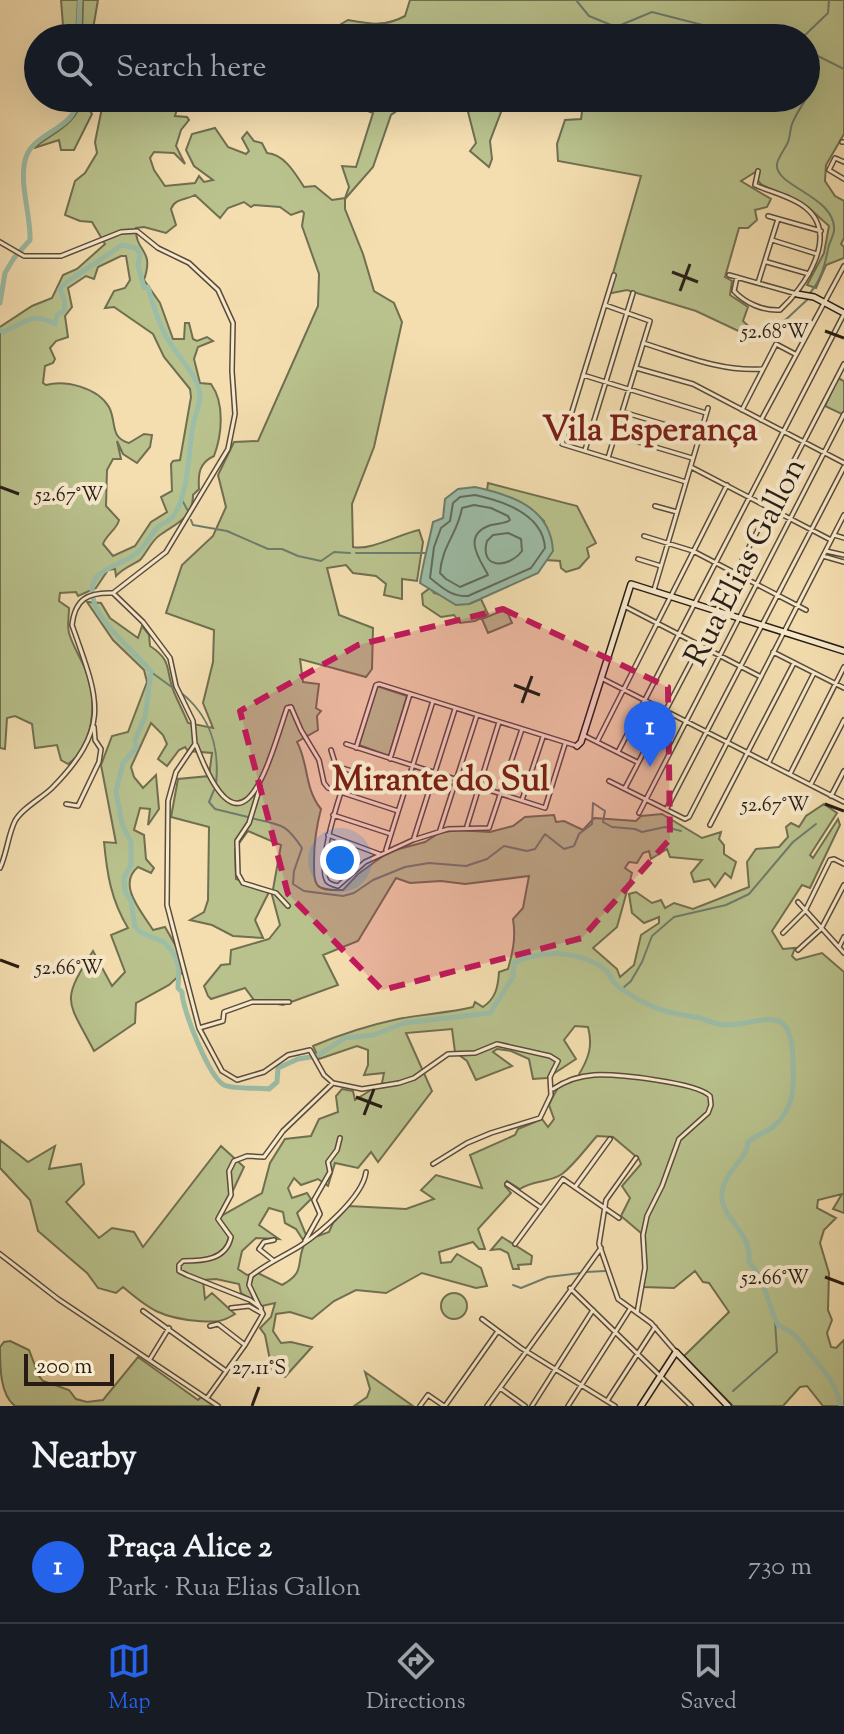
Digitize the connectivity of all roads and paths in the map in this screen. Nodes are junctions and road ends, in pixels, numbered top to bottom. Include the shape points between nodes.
1 (843, 161) edge
2 (758, 171) dead end
3 (844, 179) edge
4 (768, 216) dead end
5 (778, 219) junction
6 (821, 231) junction
7 (772, 240) junction
8 (0, 242) edge
9 (817, 254) junction
10 (765, 262) junction
11 (844, 266) edge
12 (809, 274) junction
13 (614, 275) dead end
14 (729, 275) dead end
15 (737, 277) junction
16 (758, 283) junction
17 (633, 293) dead end
18 (797, 294) junction
19 (824, 303) junction
20 (605, 305) junction
21 (627, 313) junction
22 (844, 313) edge
23 (643, 343) junction
24 (797, 354) junction
25 (844, 364) edge
26 (636, 368) junction
27 (762, 369) junction
28 (583, 375) junction
29 (838, 375) junction
30 (844, 378) edge
31 (606, 382) junction
32 (629, 389) junction
33 (742, 410) junction
34 (622, 412) junction
35 (844, 414) edge
36 (761, 420) junction
37 (782, 431) junction
38 (615, 435) junction
39 (700, 435) junction
40 (803, 442) junction
41 (585, 451) junction
42 (824, 453) junction
43 (608, 458) junction
44 (693, 459) junction
45 (844, 465) edge
46 (691, 467) junction
47 (686, 482) junction
48 (727, 485) junction
49 (748, 496) junction
50 (655, 506) dead end
51 (770, 508) junction
52 (677, 512) junction
53 (844, 515) edge
54 (791, 518) junction
55 (811, 529) junction
56 (836, 530) junction
57 (844, 532) edge
58 (644, 536) dead end
59 (832, 537) junction
60 (844, 538) edge
61 (668, 543) junction
62 (693, 551) junction
63 (826, 551) junction
64 (844, 555) edge
65 (823, 556) junction
66 (638, 559) dead end
67 (715, 562) junction
68 (844, 562) edge
69 (661, 566) junction
70 (736, 573) junction
71 (757, 584) junction
72 (654, 590) junction
73 (113, 593) junction
74 (777, 595) junction
75 (671, 596) junction
76 (694, 604) junction
77 (797, 605) junction
78 (624, 606) junction
79 (806, 610) dead end
80 (716, 612) junction
81 (739, 619) junction
82 (658, 624) junction
83 (761, 626) junction
84 (783, 633) junction
85 (679, 634) junction
86 (700, 645) junction
87 (844, 651) edge
88 (773, 652) junction
89 (720, 656) junction
90 (794, 663) junction
91 (740, 666) junction
92 (844, 667) edge
93 (814, 673) junction
94 (761, 677) junction
95 (601, 678) junction
96 (835, 684) junction
97 (844, 688) edge
98 (624, 689) junction
99 (410, 694) junction
100 (645, 700) junction
101 (433, 701) junction
102 (455, 709) junction
103 (666, 711) junction
104 (477, 715) junction
105 (844, 720) edge
106 (499, 722) junction
107 (686, 722) junction
108 (93, 724) junction
109 (522, 729) junction
110 (707, 732) junction
111 (583, 735) junction
112 (543, 737) junction
113 (597, 742) junction
114 (727, 743) junction
115 (195, 744) junction
116 (346, 744) dead end
117 (565, 744) junction
118 (577, 746) joint
119 (356, 748) junction
120 (331, 750) dead end
121 (618, 752) junction
122 (748, 752) junction
123 (390, 759) junction
124 (638, 763) junction
125 (769, 763) junction
126 (412, 766) junction
127 (844, 771) edge
128 (434, 773) junction
129 (790, 774) junction
130 (456, 780) junction
131 (609, 781) dead end
132 (261, 783) junction
133 (810, 785) junction
134 (479, 787) junction
135 (405, 788) junction
136 (625, 788) junction
137 (341, 792) junction
138 (501, 794) junction
139 (831, 796) junction
140 (646, 799) junction
141 (522, 800) junction
142 (844, 802) edge
143 (66, 804) dead end
144 (667, 809) junction
145 (398, 811) junction
146 (639, 813) dead end
147 (333, 815) junction
148 (710, 825) dead end
149 (466, 827) junction
150 (440, 831) junction
151 (391, 834) junction
152 (328, 835) junction
153 (413, 840) junction
154 (385, 851) junction
155 (379, 854) junction
156 (325, 860) junction
157 (844, 864) edge
158 (0, 868) edge
159 (356, 871) junction
160 (844, 885) edge
161 (798, 902) dead end
162 (288, 906) dead end
163 (805, 911) junction
164 (821, 929) junction
165 (783, 933) dead end
166 (844, 937) edge
167 (839, 947) junction
168 (798, 950) dead end
169 (844, 953) edge
170 (289, 1002) dead end
171 (199, 1028) junction
172 (333, 1083) junction
173 (553, 1089) junction
174 (340, 1138) dead end
175 (610, 1139) dead end
176 (636, 1158) dead end
177 (433, 1164) dead end
178 (366, 1172) dead end
179 (507, 1184) dead end
180 (575, 1187) junction
181 (603, 1207) junction
182 (541, 1208) junction
183 (619, 1218) dead end
184 (274, 1240) dead end
185 (303, 1244) junction
186 (515, 1244) dead end
187 (601, 1248) junction
188 (2, 1256) edge
189 (274, 1261) junction
190 (570, 1288) junction
191 (231, 1308) dead end
192 (261, 1308) junction
193 (630, 1309) junction
194 (593, 1310) junction
195 (143, 1311) dead end
196 (637, 1313) junction
197 (263, 1314) junction
198 (482, 1319) dead end
199 (210, 1326) dead end
200 (655, 1327) junction
201 (169, 1328) junction
202 (498, 1331) junction
203 (615, 1332) junction
204 (245, 1345) junction
205 (527, 1351) junction
206 (676, 1352) junction
207 (637, 1354) junction
208 (150, 1359) junction
209 (556, 1369) junction
210 (226, 1371) junction
211 (661, 1375) junction
212 (581, 1385) junction
213 (500, 1388) junction
214 (207, 1398) junction
215 (607, 1401) junction
216 (218, 1406) edge
217 (420, 1406) edge
218 (444, 1406) edge
219 (487, 1406) edge
220 (525, 1406) edge
221 (532, 1406) edge
222 (568, 1406) edge
223 (615, 1406) edge
224 (641, 1406) edge
225 (691, 1406) edge
226 (728, 1406) edge

1 - 3 street via 834,159 829,170
2 - 6 street via 755,185 805,206
4 - 5 street
5 - 6 street
5 - 7 street
6 - 9 street
7 - 9 street
7 - 10 street
8 - 73 street via 20,255 61,256 121,232 137,231 205,277 218,290 233,323 235,414 228,449 166,552
9 - 12 street
10 - 12 street
10 - 16 street
11 - 19 street
12 - 18 street
13 - 20 street
14 - 15 street
15 - 16 street
15 - 18 street via 734,291 752,305 780,310
16 - 18 street
17 - 21 street
18 - 19 street
19 - 22 street
19 - 24 street
20 - 21 street
20 - 28 street
21 - 23 street via 650,321
21 - 31 street
22 - 37 street
23 - 26 street
23 - 27 street via 720,367
24 - 27 street via 776,344
24 - 36 street
25 - 29 street
26 - 32 street
26 - 33 street via 693,384
27 - 33 street
28 - 31 street
28 - 41 street via 562,444
29 - 30 street
29 - 40 street
31 - 32 street
31 - 41 street
32 - 34 street
32 - 39 street via 708,410
33 - 36 street
34 - 38 street
34 - 39 street
35 - 42 street, Rua Elias Gallon
36 - 37 street
37 - 40 street
37 - 49 street
38 - 43 street
38 - 44 street
39 - 44 street
40 - 42 street
40 - 51 street
41 - 43 street
42 - 45 street
42 - 54 street, Rua Elias Gallon
43 - 47 street
44 - 46 street
45 - 55 street
46 - 47 street
46 - 48 street
47 - 52 street
48 - 49 street
48 - 62 street
49 - 51 street
49 - 67 street
50 - 52 street
51 - 54 street
51 - 70 street
52 - 61 street
53 - 56 street
54 - 55 street
54 - 71 street, Rua Elias Gallon
55 - 59 street
55 - 74 street
56 - 57 street
56 - 59 street
58 - 61 street
59 - 60 street
59 - 63 street
61 - 62 street
61 - 69 street
62 - 67 street
62 - 75 street
63 - 64 street
63 - 65 street
65 - 68 street
65 - 77 street
66 - 69 street
67 - 70 street
67 - 76 street
69 - 72 street
70 - 71 street
70 - 80 street
71 - 74 street
71 - 81 street, Rua Elias Gallon
72 - 75 street
72 - 78 street via 631,584
73 - 108 street via 90,594 77,604 72,625 95,695
73 - 115 street via 170,658 193,721
74 - 77 street
74 - 83 street
75 - 76 street
75 - 82 street
76 - 80 street
76 - 85 street
77 - 79 street
77 - 84 street
78 - 82 street
78 - 95 street
80 - 81 street
81 - 83 street
81 - 89 street, Rua Elias Gallon
82 - 85 street
82 - 98 street
83 - 84 street
83 - 91 street
84 - 87 street
84 - 88 street
85 - 86 street
85 - 100 street
86 - 89 street
86 - 103 street
88 - 90 street
88 - 94 street
89 - 91 street
89 - 107 street, Rua Elias Gallon
90 - 93 street
90 - 122 street
91 - 94 street
91 - 110 street
92 - 96 street
93 - 96 street
93 - 125 street
94 - 114 street
95 - 98 street
95 - 111 street
96 - 97 street
96 - 129 street
98 - 100 street
98 - 113 street
99 - 101 street
99 - 119 street via 376,685
99 - 123 street
100 - 103 street
100 - 121 street
101 - 102 street
101 - 126 street
102 - 104 street
102 - 128 street
103 - 107 street
103 - 124 street
104 - 106 street
104 - 130 street
105 - 133 street
106 - 109 street
106 - 134 street
107 - 110 street
107 - 140 street, Rua Elias Gallon
108 - 143 street via 101,749 99,762 78,806
108 - 158 street via 75,764 15,821
109 - 112 street
109 - 138 street
110 - 114 street
110 - 144 street
111 - 113 street
111 - 118 street
112 - 117 street
112 - 141 street
113 - 121 street
114 - 122 street
114 - 144 street via 689,817
115 - 132 street via 213,785 229,803 246,799
115 - 171 street via 176,772 168,801 167,905
116 - 119 street
117 - 118 street
117 - 141 street via 545,808
119 - 123 street
120 - 135 street via 340,768
121 - 124 street
122 - 125 street
122 - 148 street
123 - 126 street
124 - 136 street
125 - 129 street
126 - 128 street
126 - 135 street
127 - 139 street
128 - 130 street
128 - 153 street
129 - 133 street
130 - 134 street
130 - 150 street
131 - 136 street
132 - 137 street via 289,706 315,751 324,783
132 - 162 street via 249,823 237,841 238,874 243,883 276,893
133 - 139 street
134 - 138 street
134 - 149 street
135 - 145 street
136 - 140 street
137 - 145 street
137 - 147 street
138 - 141 street
138 - 149 street via 489,828
139 - 142 street
140 - 144 street
140 - 146 street, Rua Elias Gallon
145 - 151 street
147 - 151 street
147 - 152 street
149 - 150 street
150 - 153 street
151 - 154 street
152 - 155 street
152 - 156 street
153 - 154 street
154 - 155 street
155 - 159 street
156 - 159 street
156 - 159 street via 325,878 334,885
157 - 163 street via 832,858
160 - 164 street
161 - 163 street
163 - 164 street
163 - 165 street
164 - 167 street
164 - 168 street
166 - 167 street
167 - 169 street
170 - 171 street via 245,1004 224,1012 223,1021
171 - 172 street via 229,1077 237,1080 264,1072 305,1050 314,1054
172 - 173 street via 380,1088 414,1078 448,1054 475,1053 497,1044 555,1058
172 - 192 street via 264,1157 234,1161 229,1171 231,1195 218,1219 231,1237 225,1251 179,1265 179,1271
173 - 177 street via 540,1118 467,1143
173 - 196 street via 595,1075 694,1086 710,1096 708,1113 679,1139 647,1216
174 - 185 street via 314,1200 320,1214
175 - 180 street
176 - 181 street
178 - 185 street via 351,1200
179 - 182 street
180 - 181 street
180 - 182 street via 563,1179
181 - 183 street
181 - 187 street
182 - 186 street
184 - 189 street via 259,1249
185 - 189 street
187 - 190 street
187 - 193 street via 617,1296
188 - 208 street
189 - 192 street via 251,1276 249,1285
190 - 194 street
190 - 205 street
191 - 197 street via 249,1306
192 - 197 street
193 - 196 street
193 - 203 street
194 - 203 street
194 - 209 street
195 - 201 street
196 - 200 street
197 - 204 street
198 - 202 street
199 - 204 street via 218,1324
200 - 206 street
200 - 207 street
201 - 208 street
201 - 210 street
202 - 205 street
202 - 218 street
203 - 207 street
203 - 212 street
204 - 210 street
205 - 209 street
205 - 213 street
206 - 211 street
206 - 226 street
207 - 211 street
207 - 215 street
208 - 214 street
209 - 212 street
209 - 221 street
210 - 214 street
211 - 224 street
211 - 225 street
212 - 215 street
212 - 222 street
213 - 219 street
213 - 220 street
214 - 216 street
215 - 223 street
217 - 218 street via 428,1395

